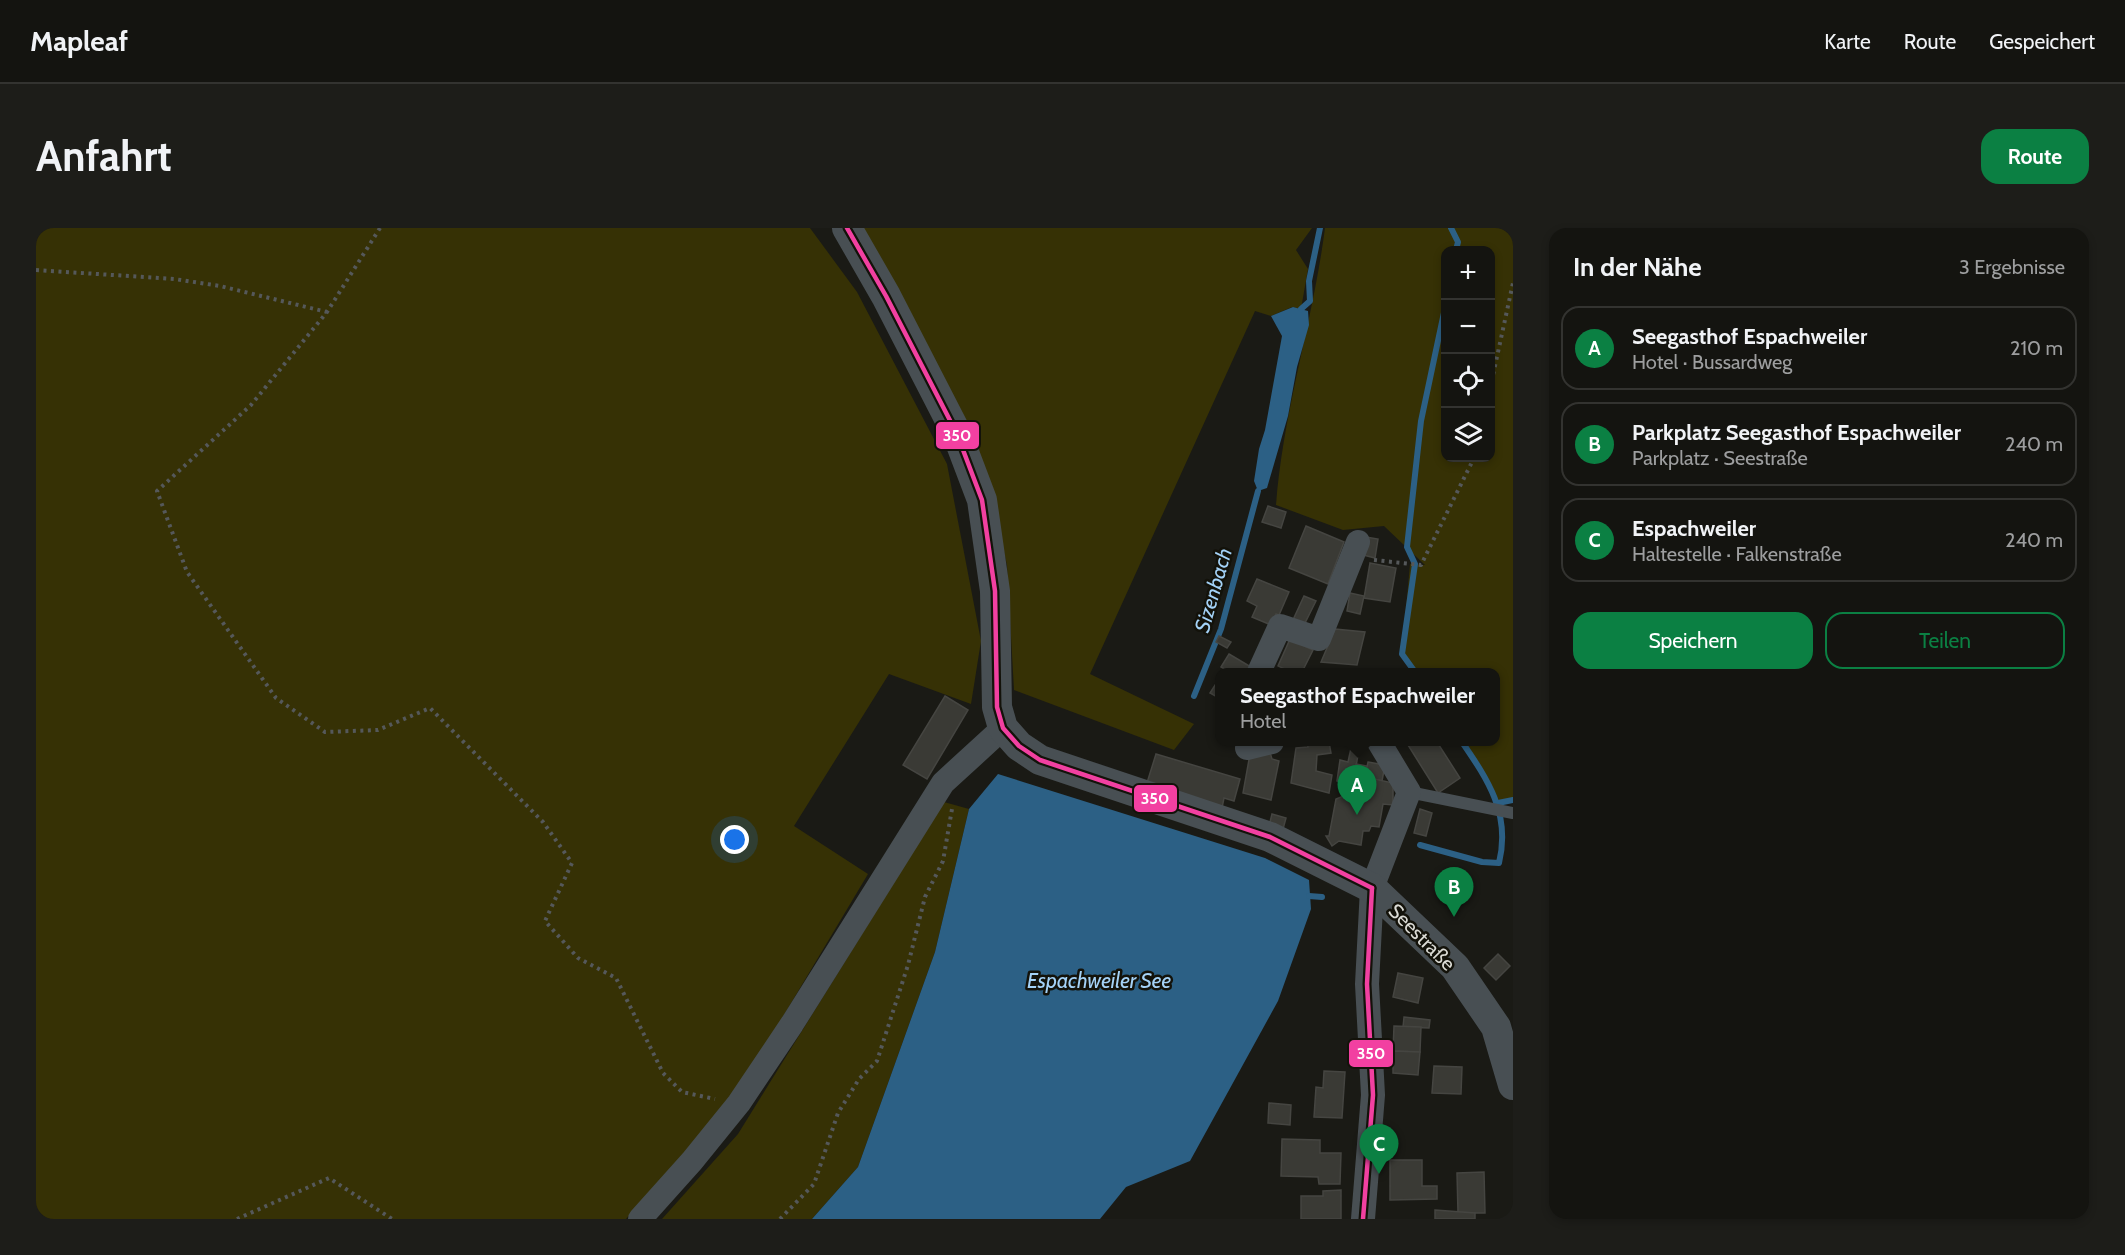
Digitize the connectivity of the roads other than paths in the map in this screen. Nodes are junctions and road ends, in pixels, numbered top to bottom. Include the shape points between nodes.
1 (847, 228) edge
2 (1355, 550) road end
3 (1261, 668) edge
4 (1003, 728) junction
5 (1254, 746) edge
6 (1382, 746) edge
7 (1247, 748) dead end
8 (1409, 792) junction
9 (1509, 812) edge
10 (1372, 888) junction
11 (1504, 1024) edge
12 (1513, 1085) edge
13 (640, 1219) edge
14 (1363, 1219) edge

1 - 4 street via 957,434 982,500 995,591 997,707
2 - 3 street via 1319,639 1280,626
4 - 10 street, Seestraße via 1019,746 1040,760 1270,837
4 - 13 street via 943,783 739,1103
5 - 7 street
6 - 8 street
8 - 9 lane
8 - 10 street
10 - 11 street, Seestraße via 1455,967
10 - 14 street via 1367,984 1373,1095
11 - 12 street, Seestraße

